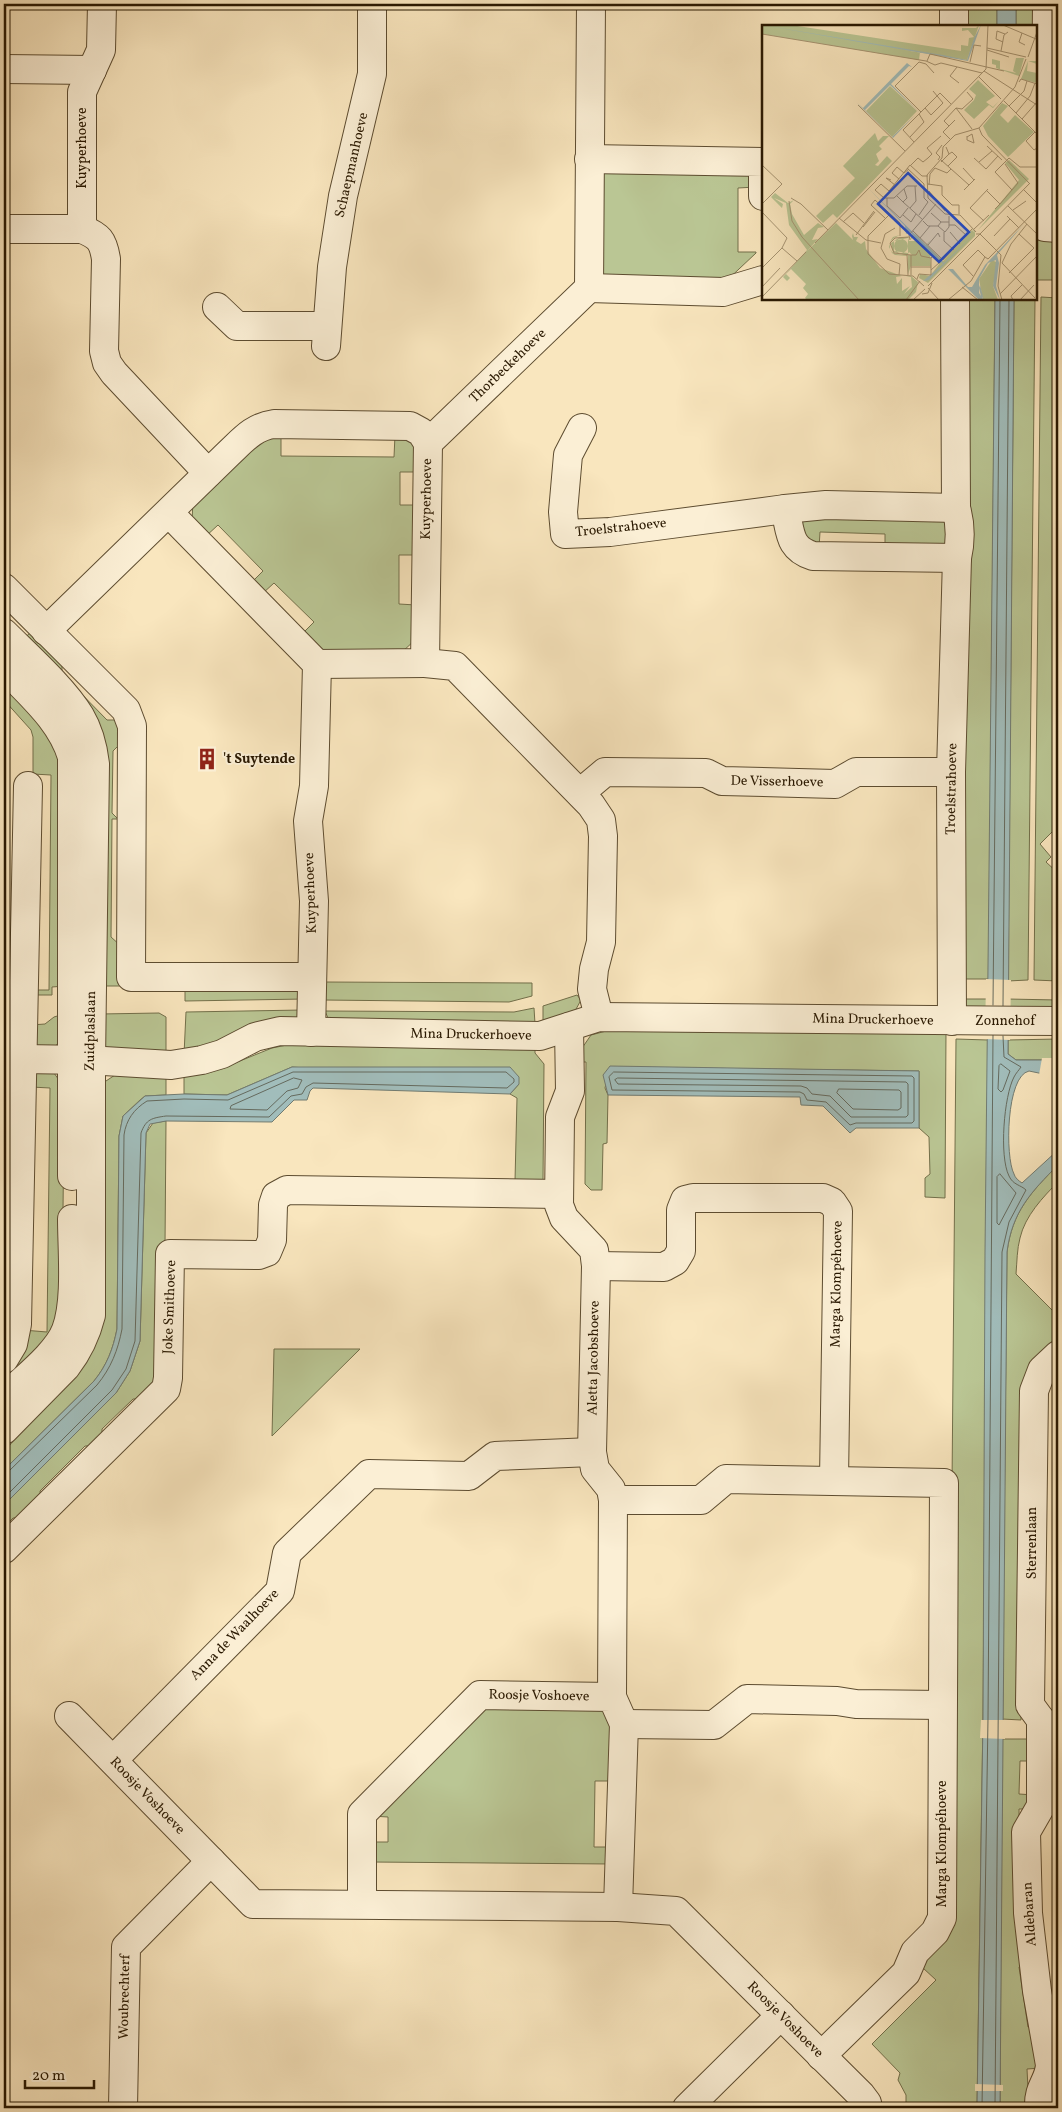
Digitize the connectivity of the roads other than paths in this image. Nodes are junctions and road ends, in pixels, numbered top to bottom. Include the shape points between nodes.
1 (102, 4) edge
2 (372, 4) edge
3 (591, 4) edge
4 (954, 4) edge
5 (1047, 4) edge
6 (954, 25) edge
7 (4, 69) edge
8 (92, 70) junction
9 (589, 159) junction
10 (762, 162) edge
11 (1058, 228) edge
12 (4, 229) edge
13 (82, 229) junction
14 (762, 280) edge
15 (588, 288) junction
16 (954, 300) edge
17 (217, 307) dead end
18 (582, 428) dead end
19 (428, 443) junction
20 (208, 473) junction
21 (956, 508) junction
22 (785, 509) junction
23 (169, 513) junction
24 (957, 558) junction
25 (4, 588) edge
26 (46, 631) junction
27 (4, 633) edge
28 (425, 663) junction
29 (317, 664) junction
30 (4, 667) edge
31 (951, 772) junction
32 (28, 786) dead end
33 (580, 793) junction
34 (312, 976) junction
35 (599, 1017) junction
36 (965, 1021) junction
37 (1058, 1022) edge
38 (569, 1027) junction
39 (311, 1032) junction
40 (22, 1059) junction
41 (81, 1060) junction
42 (559, 1194) junction
43 (596, 1266) junction
44 (1058, 1354) edge
45 (4, 1359) edge
46 (4, 1398) edge
47 (4, 1430) edge
48 (592, 1452) junction
49 (834, 1480) junction
50 (612, 1500) junction
51 (4, 1549) edge
52 (612, 1697) junction
53 (942, 1705) junction
54 (69, 1716) dead end
55 (1050, 1721) edge
56 (624, 1724) junction
57 (112, 1760) junction
58 (211, 1861) junction
59 (362, 1904) junction
60 (618, 1907) junction
61 (781, 2015) junction
62 (821, 2056) junction
63 (123, 2108) edge
64 (687, 2108) edge
65 (868, 2108) edge
66 (1039, 2108) edge

1 - 8 street, Kuyperhoeve via 101,50
2 - 17 street, Schaepmanhoeve via 372,74 343,196 326,336 237,326
3 - 9 street
4 - 6 street
5 - 11 street via 1045,227
7 - 8 street
8 - 13 street, Kuyperhoeve via 82,92
9 - 10 street
9 - 15 street
12 - 13 street
13 - 20 street via 96,235 104,245 104,351 107,363
14 - 15 street via 723,292
15 - 19 street, Thorbeckehoeve
16 - 21 street, Troelstrahoeve
18 - 22 street, Troelstrahoeve via 568,455 563,512 565,534 610,532
19 - 20 street, Kuyperhoeve via 421,432 410,426 274,424 251,432
19 - 28 street, Kuyperhoeve
20 - 23 street, Kuyperhoeve
21 - 22 street, Troelstrahoeve via 826,505
21 - 24 street, Troelstrahoeve via 960,523
22 - 24 street via 793,542 801,552 813,556
23 - 26 street, Kuyperhoeve
23 - 29 street
24 - 31 street, Troelstrahoeve
25 - 26 street
26 - 34 street via 126,710 132,726 131,977
27 - 41 street, Zuidplaslaan via 68,699 80,716 93,748 95,764
28 - 29 street
28 - 33 street via 455,666
29 - 34 street, Kuyperhoeve via 314,786 308,821 314,901
30 - 41 street, Zuidplaslaan via 57,724 72,757
31 - 33 street, De Visserhoeve via 856,772 835,784 722,781 706,773 605,772
31 - 36 street, Troelstrahoeve
32 - 40 street
33 - 35 street via 601,820 603,836 601,942 592,989
34 - 39 street, Kuyperhoeve
35 - 36 street, Mina Druckerhoeve
35 - 38 street, Mina Druckerhoeve
36 - 37 street, Zonnehof
38 - 39 street, Mina Druckerhoeve via 540,1036
38 - 42 street, Aletta Jacobshoeve via 570,1090 560,1117
39 - 41 street, Mina Druckerhoeve via 280,1031 255,1037 222,1054 171,1065
40 - 41 street, Mina Druckerhoeve
40 - 45 street via 17,1324 13,1344
41 - 46 street, Zuidplaslaan via 69,1319 57,1344
41 - 47 street, Zuidplaslaan via 91,1315 82,1345 75,1356
42 - 43 street, Aletta Jacobshoeve via 564,1218 594,1250
42 - 51 street, Joke Smithoeve via 287,1190 276,1196 272,1240 267,1252 259,1255 170,1254 166,1389
43 - 48 street, Aletta Jacobshoeve
43 - 49 street, Marga Klompéhoeve via 664,1267 675,1261 681,1252 681,1210 685,1200 822,1198 832,1202 838,1211
44 - 55 street, Sterrenlaan via 1042,1370 1034,1391 1030,1705
48 - 50 street, Aletta Jacobshoeve via 595,1469 611,1489
48 - 57 street, Anna de Waalhoeve via 494,1456 469,1476 369,1474 287,1553 280,1591
49 - 50 street, Marga Klompéhoeve via 726,1479 702,1500
49 - 53 street, Marga Klompéhoeve via 944,1483
50 - 52 street, Aletta Jacobshoeve
52 - 56 street
52 - 59 street, Roosje Voshoeve via 480,1695 362,1814
53 - 56 street via 747,1699 714,1726
53 - 62 street, Marga Klompéhoeve via 942,1918 935,1932 915,1952 906,1973
54 - 57 street, Roosje Voshoeve
55 - 66 street, Aldebaran via 1041,1806 1026,1832 1028,1913 1050,2065 1040,2088
56 - 60 street
57 - 58 street, Roosje Voshoeve
58 - 59 street, Roosje Voshoeve via 253,1904
58 - 63 street, Woubrechterf via 126,1947
59 - 60 street, Roosje Voshoeve
60 - 61 street, Roosje Voshoeve via 676,1911
61 - 62 street, Roosje Voshoeve
61 - 64 street
62 - 65 street, Roosje Voshoeve via 861,2095

